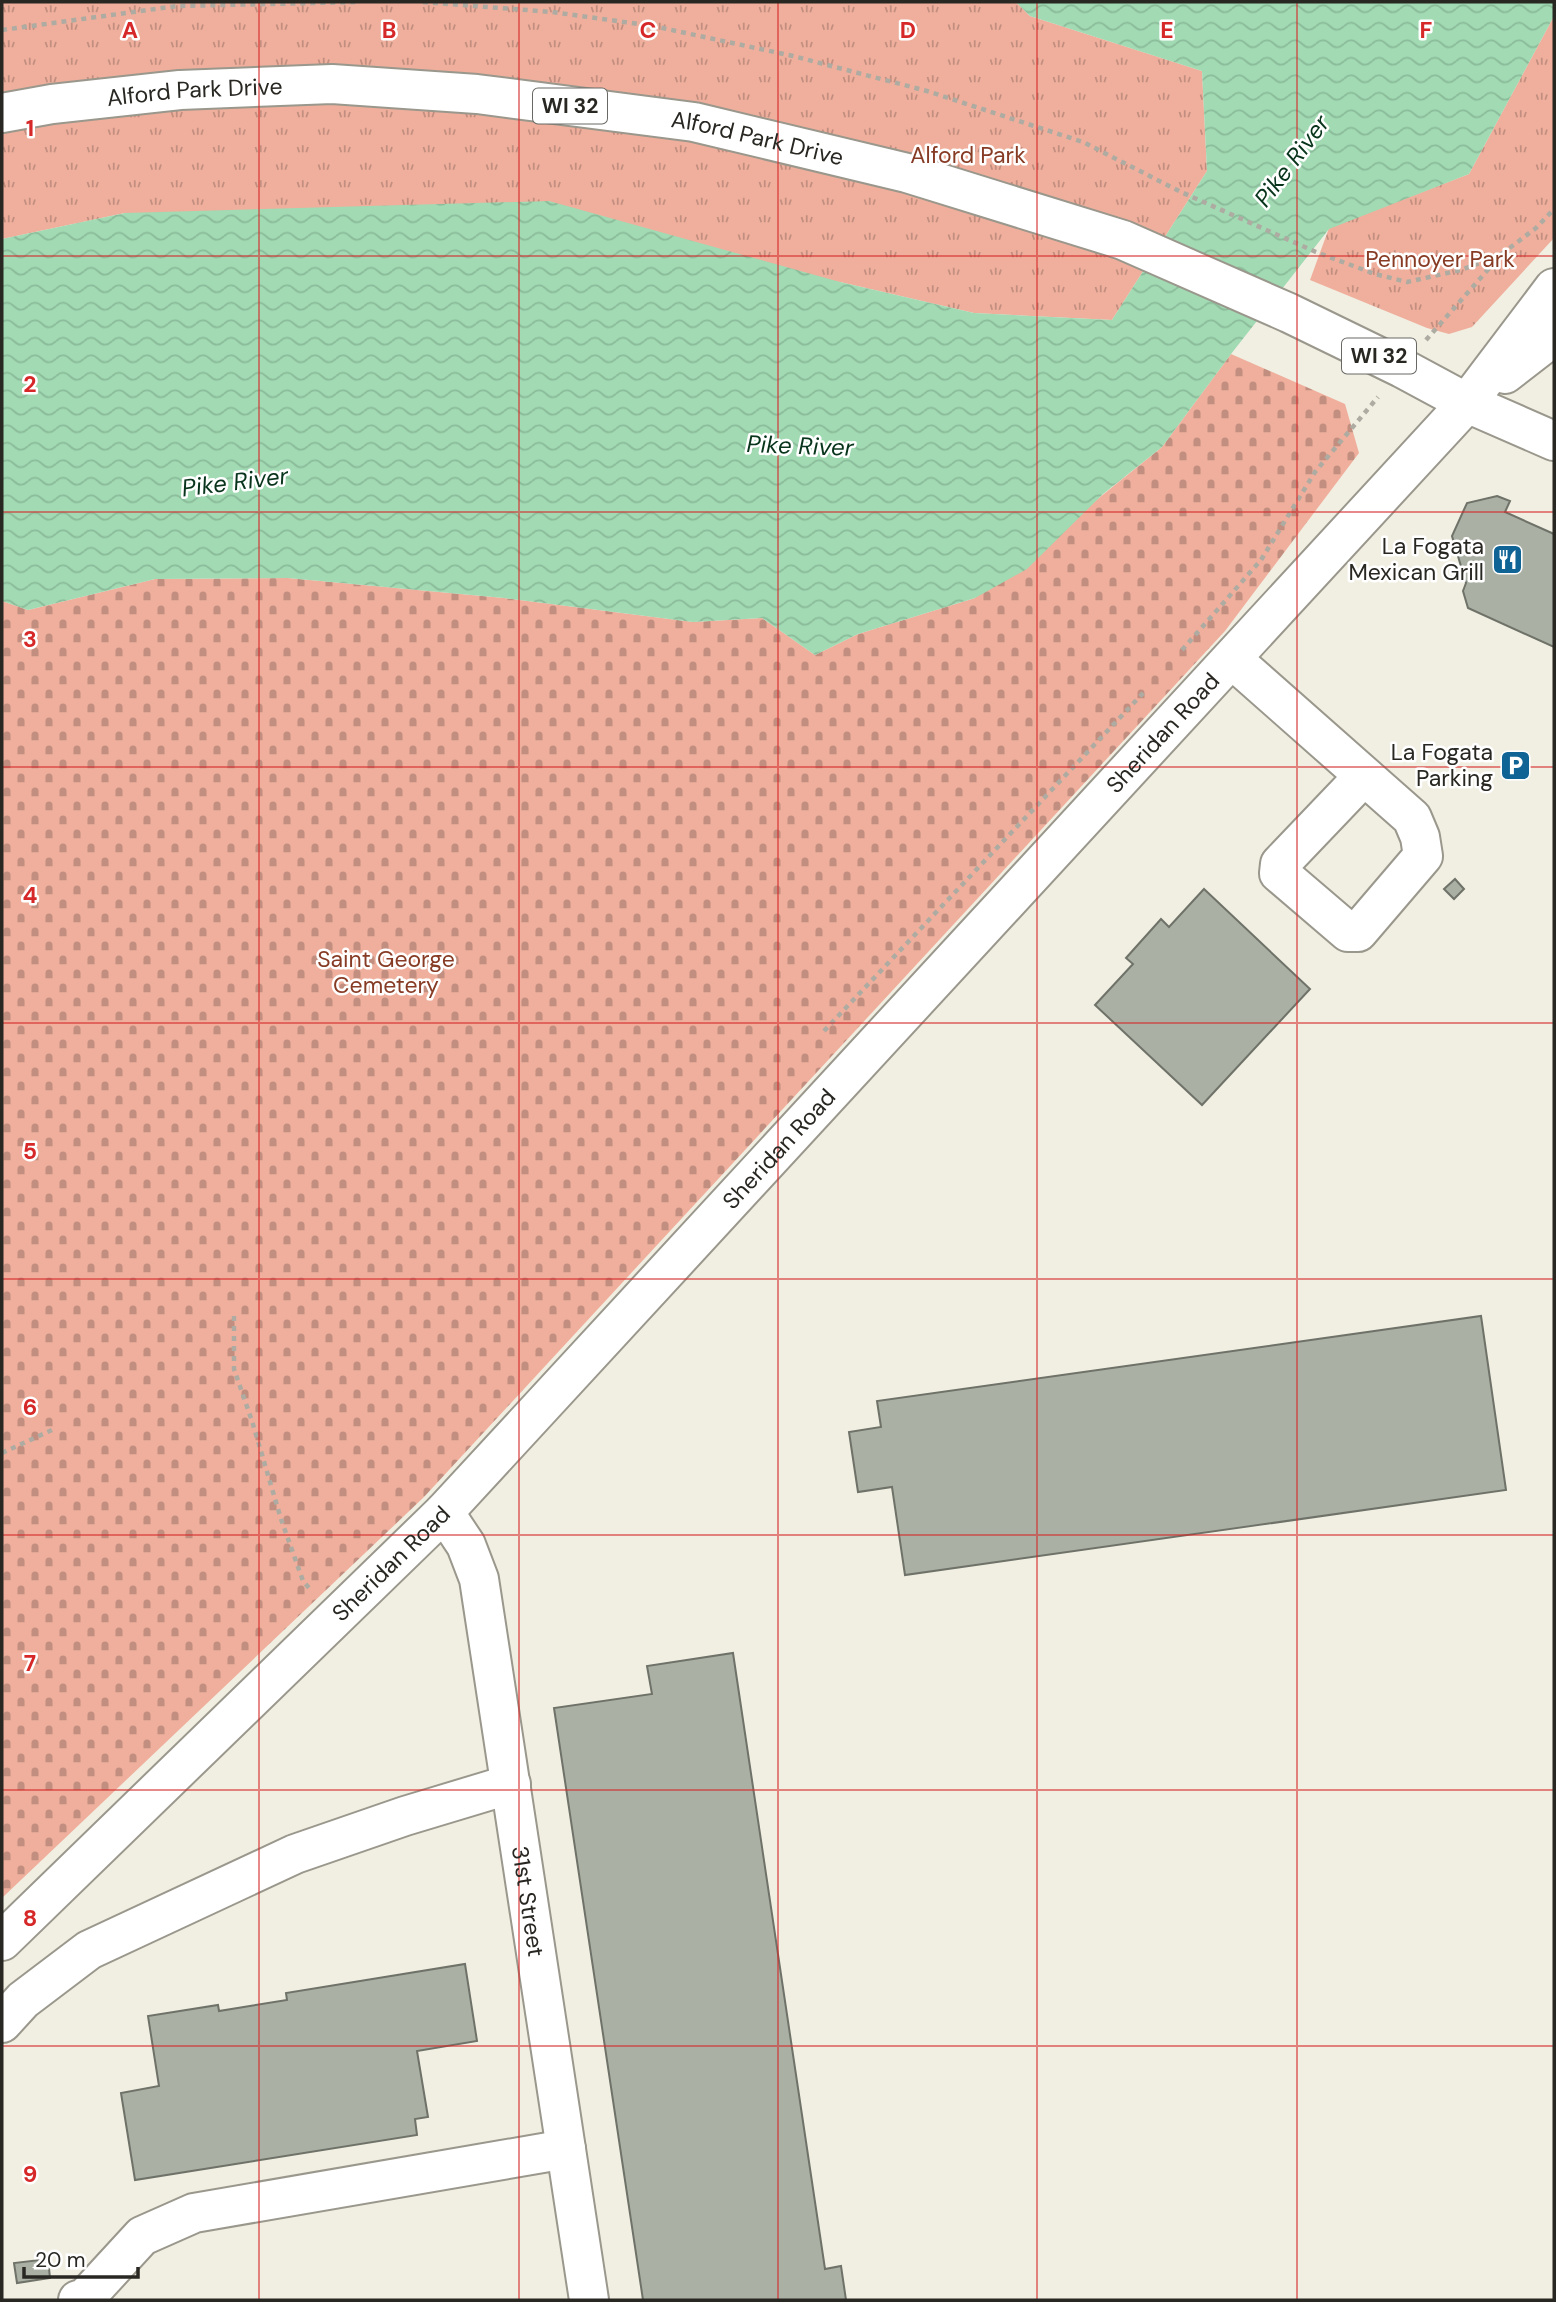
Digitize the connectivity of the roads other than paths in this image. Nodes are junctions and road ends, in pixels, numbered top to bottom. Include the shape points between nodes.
1 (2, 113) edge
2 (1554, 288) edge
3 (1554, 336) edge
4 (1466, 403) junction
5 (1554, 441) edge
6 (1232, 659) junction
7 (1364, 776) dead end
8 (444, 1513) junction
9 (511, 1784) junction
10 (2, 1941) edge
11 (2, 2023) edge
12 (566, 2149) junction
13 (78, 2300) edge
14 (589, 2300) edge

1 - 4 street, Alford Park Drive / WI 32 via 180,90 332,84 477,94 694,122 907,173 1123,240 1289,313
2 - 4 street
3 - 4 street
4 - 5 street, WI 32
4 - 6 street, Sheridan Road
6 - 7 street
6 - 8 street, Sheridan Road
8 - 9 street, 31st Street via 466,1545 479,1579
8 - 10 street, Sheridan Road
9 - 11 street via 295,1854 89,1950 23,2000
9 - 12 street, 31st Street
12 - 13 street via 194,2213 142,2236 85,2298
12 - 14 street, 31st Street

